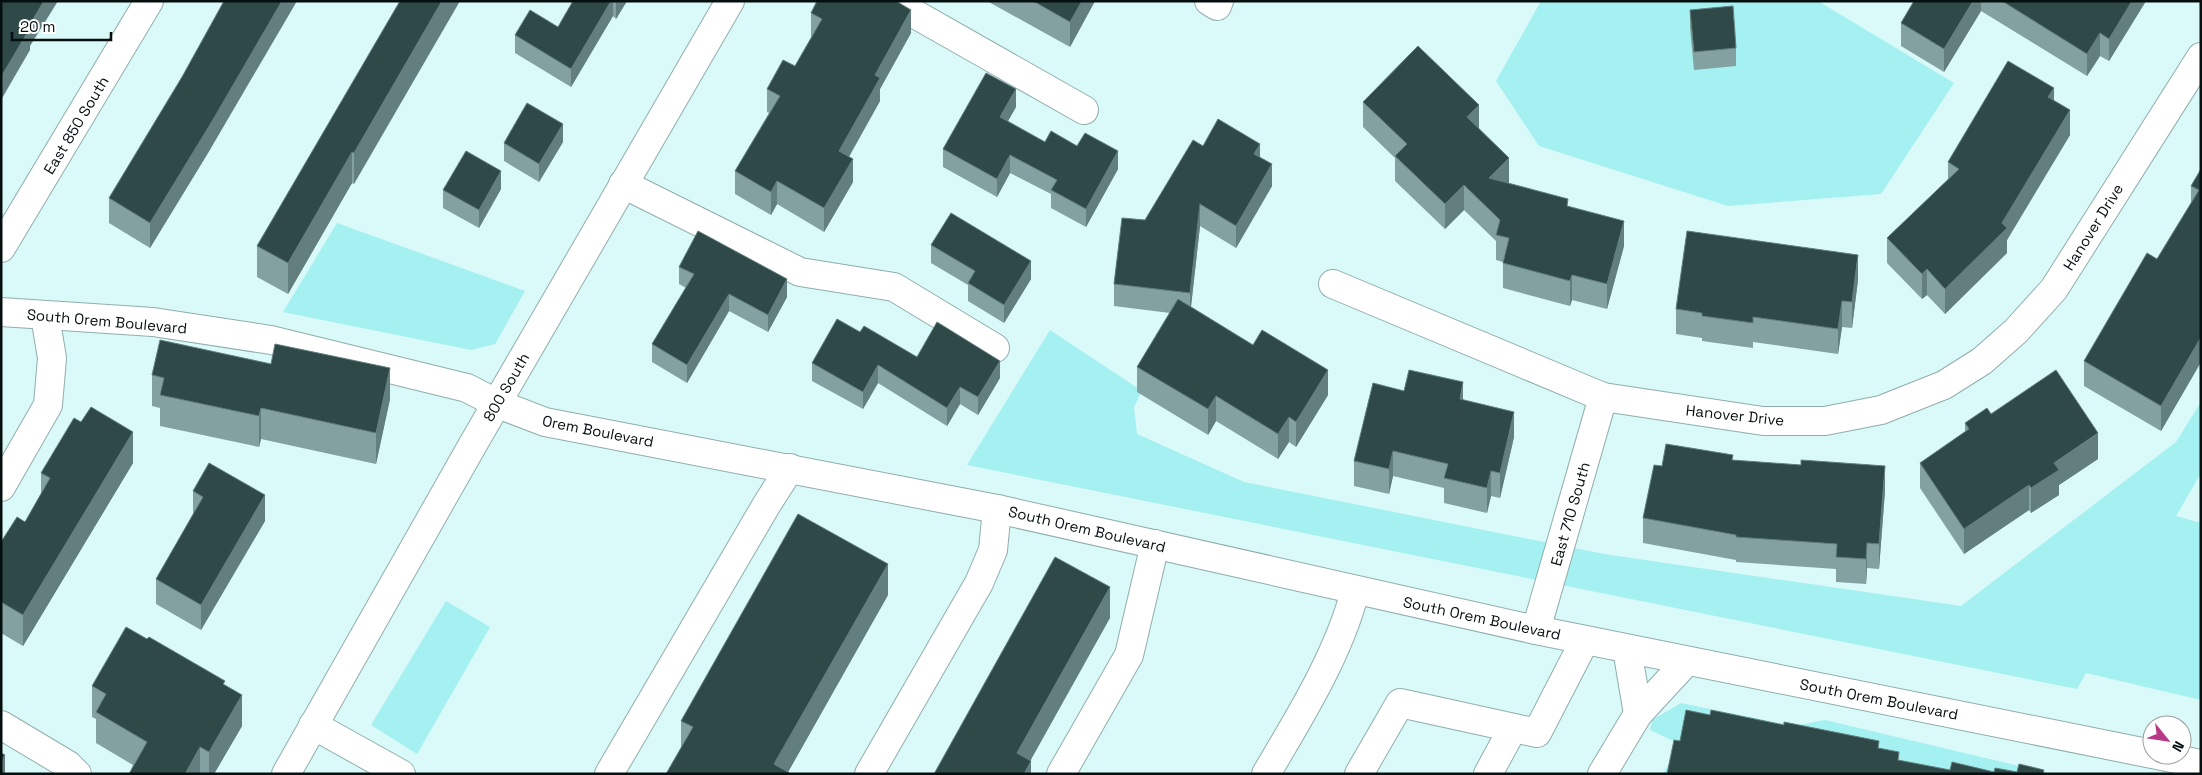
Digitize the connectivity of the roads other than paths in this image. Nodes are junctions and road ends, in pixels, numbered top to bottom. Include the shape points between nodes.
1 (149, 1) edge
2 (730, 1) edge
3 (892, 1) edge
4 (2201, 57) edge
5 (1084, 110) dead end
6 (623, 184) junction
7 (1, 248) edge
8 (1333, 284) dead end
9 (1, 312) edge
10 (45, 316) junction
11 (271, 340) joint
12 (995, 348) dead end
13 (1603, 397) junction
14 (498, 404) junction
15 (803, 470) junction
16 (1, 487) edge
17 (997, 509) junction
18 (1155, 544) junction
19 (1355, 591) junction
20 (1536, 630) junction
21 (1585, 640) junction
22 (1627, 649) junction
23 (1687, 661) junction
24 (1638, 714) junction
25 (1, 725) edge
26 (313, 725) junction
27 (1513, 728) junction
28 (2142, 752) edge
29 (77, 774) edge
30 (286, 774) edge
31 (401, 774) edge
32 (609, 774) edge
33 (869, 774) edge
34 (1061, 774) edge
35 (1266, 774) edge
36 (1359, 774) edge
37 (1488, 774) edge
38 (1602, 774) edge

1 - 7 street, East 850 South
2 - 6 street, 800 South
3 - 5 street
4 - 13 street, Hanover Drive via 2054,289 2016,331 1982,361 1944,385 1881,410 1825,421 1763,421
6 - 12 street via 800,272 894,287
6 - 14 street, 800 South
8 - 13 street, Hanover Drive
9 - 10 street, South Orem Boulevard
10 - 11 street, South Orem Boulevard via 153,322
10 - 16 street via 52,358 48,405
11 - 14 street, Orem Boulevard via 467,388
13 - 20 street, East 710 South
14 - 15 street, Orem Boulevard via 545,422
14 - 26 street, 800 South
15 - 17 street, South Orem Boulevard
15 - 32 street via 767,504
17 - 18 street, South Orem Boulevard
17 - 33 street via 993,550 979,583
18 - 19 street, South Orem Boulevard
18 - 34 street via 1129,654
19 - 20 street, South Orem Boulevard
19 - 35 street via 1348,618 1303,711
20 - 21 street, South Orem Boulevard
21 - 22 street, South Orem Boulevard
21 - 27 street via 1537,733
22 - 23 street, South Orem Boulevard
22 - 24 street
23 - 24 street
23 - 28 street, South Orem Boulevard
24 - 38 street
25 - 29 street via 68,765
26 - 30 street, 800 South
26 - 31 street
27 - 36 street via 1400,703
27 - 37 street

